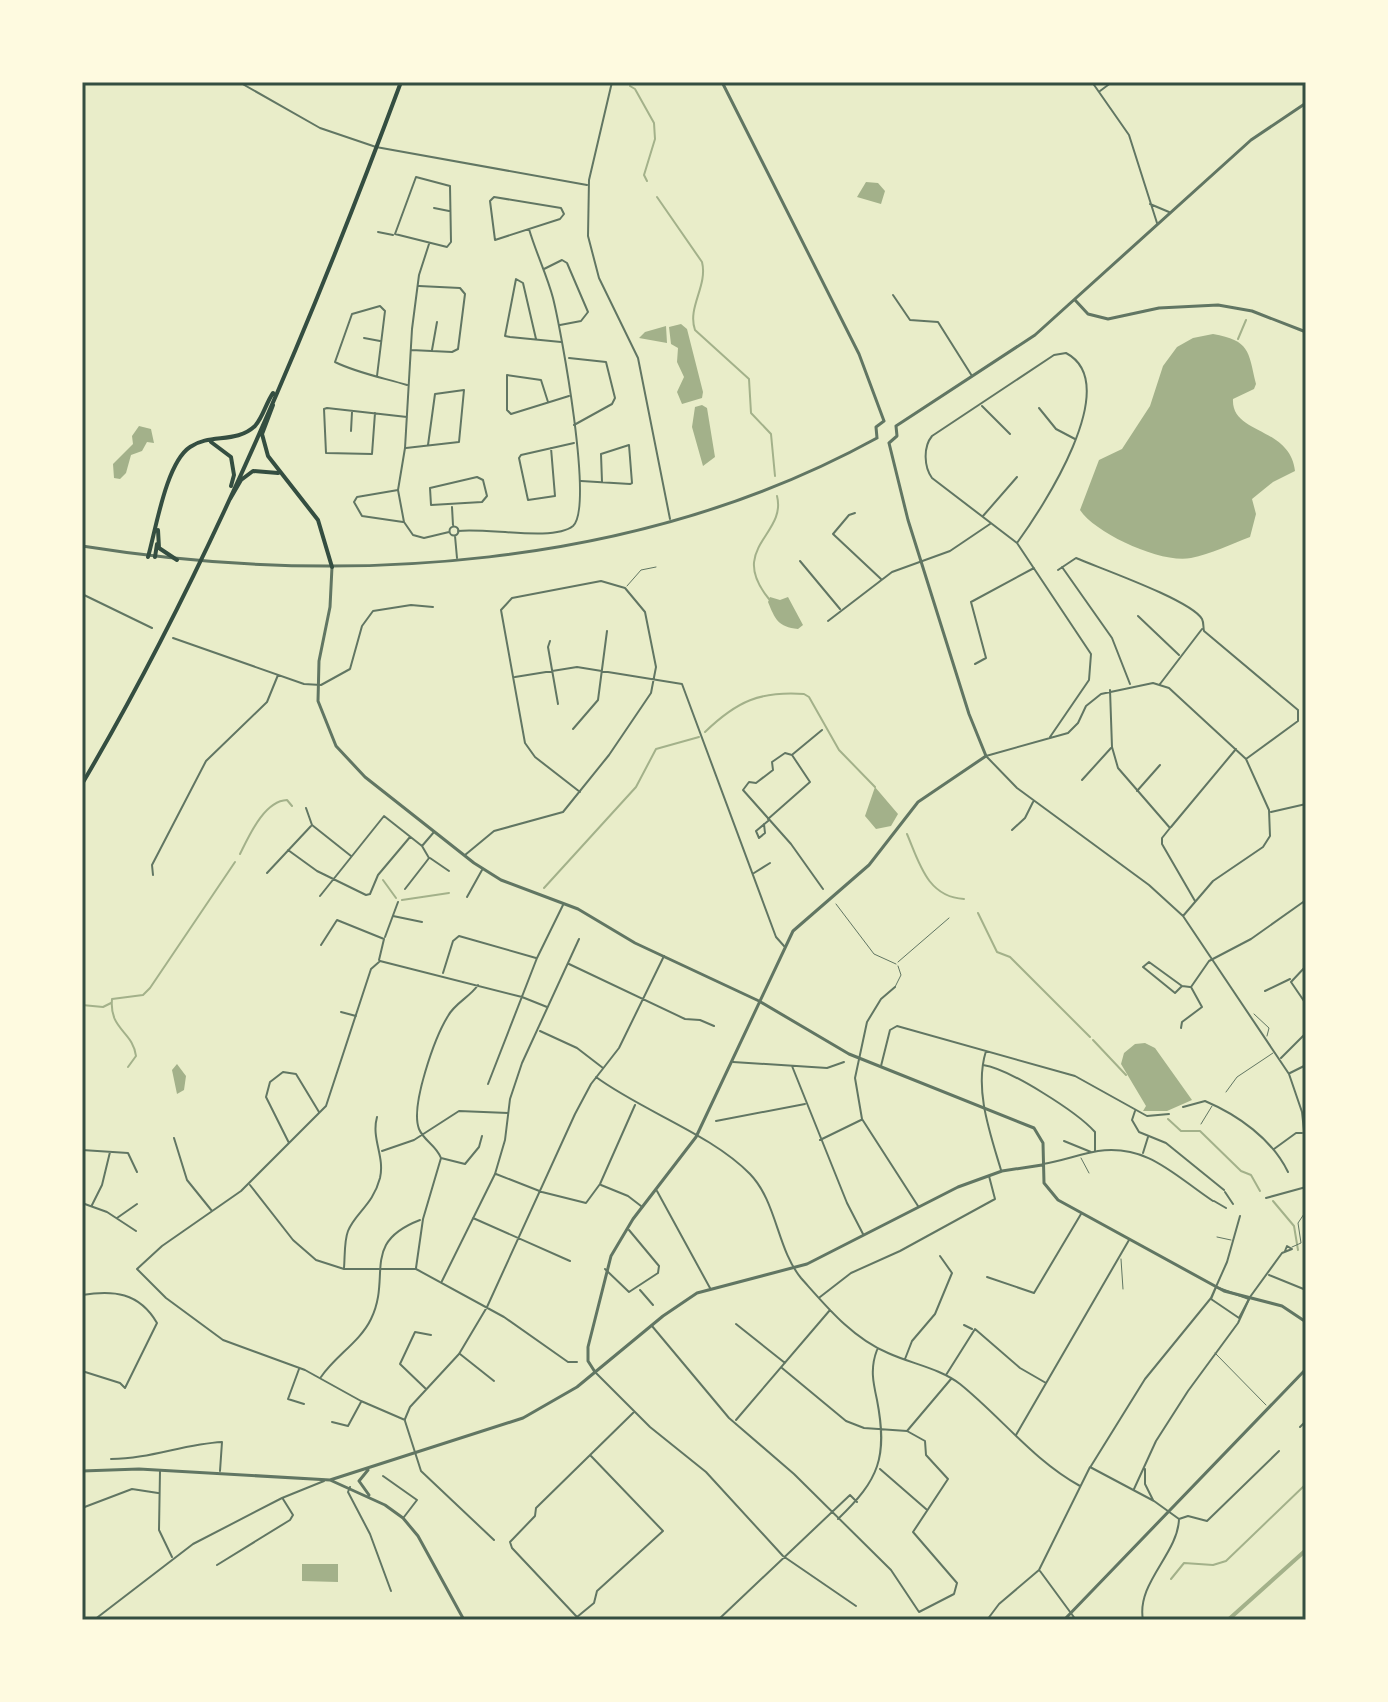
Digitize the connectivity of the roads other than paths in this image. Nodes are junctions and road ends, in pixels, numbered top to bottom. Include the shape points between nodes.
1 (239, 82) edge
2 (401, 82) edge
3 (612, 82) edge
4 (722, 82) edge
5 (1092, 82) edge
6 (1112, 82) edge
7 (1099, 91) junction
8 (1306, 103) edge
9 (589, 183) junction
10 (1149, 203) junction
11 (434, 208) dead end
12 (450, 212) junction
13 (1171, 212) junction
14 (1157, 224) junction
15 (529, 229) junction
16 (378, 232) dead end
17 (395, 234) junction
18 (429, 244) junction
19 (543, 270) junction
20 (418, 286) junction
21 (893, 295) dead end
22 (1075, 300) junction
23 (437, 322) dead end
24 (559, 325) junction
25 (1306, 332) edge
26 (364, 338) dead end
27 (536, 339) junction
28 (382, 341) junction
29 (563, 342) junction
30 (410, 350) junction
31 (431, 351) junction
32 (566, 358) junction
33 (377, 376) junction
34 (973, 377) junction
35 (409, 385) junction
36 (277, 388) junction
37 (274, 395) junction
38 (570, 395) junction
39 (548, 402) junction
40 (982, 405) junction
41 (1039, 408) dead end
42 (352, 410) junction
43 (375, 413) junction
44 (408, 417) junction
45 (884, 421) junction
46 (573, 425) junction
47 (896, 426) junction
48 (351, 431) dead end
49 (1010, 434) dead end
50 (877, 438) junction
51 (1076, 440) junction
52 (208, 441) junction
53 (576, 442) junction
54 (889, 443) junction
55 (428, 445) junction
56 (405, 448) junction
57 (551, 448) junction
58 (284, 476) junction
59 (1017, 477) dead end
60 (580, 481) junction
61 (602, 482) junction
62 (398, 490) junction
63 (452, 505) junction
64 (222, 511) junction
65 (855, 513) dead end
66 (983, 517) junction
67 (670, 519) junction
68 (404, 522) junction
69 (158, 523) junction
70 (991, 523) junction
71 (453, 526) junction
72 (458, 531) junction
73 (449, 532) junction
74 (455, 535) junction
75 (158, 541) junction
76 (1017, 543) junction
77 (82, 546) edge
78 (148, 557) junction
79 (155, 557) junction
80 (457, 559) junction
81 (177, 560) junction
82 (921, 560) junction
83 (800, 561) dead end
84 (332, 567) junction
85 (656, 567) dead end
86 (1035, 568) junction
87 (881, 580) junction
88 (625, 588) junction
89 (82, 594) edge
90 (433, 607) dead end
91 (841, 610) junction
92 (1138, 616) dead end
93 (828, 621) dead end
94 (152, 628) dead end
95 (1202, 628) junction
96 (607, 631) dead end
97 (173, 638) dead end
98 (550, 641) dead end
99 (1180, 655) junction
100 (975, 664) dead end
101 (603, 669) junction
102 (552, 671) junction
103 (279, 674) junction
104 (514, 677) junction
105 (656, 680) junction
106 (1160, 684) junction
107 (317, 686) junction
108 (1130, 686) junction
109 (1110, 690) junction
110 (558, 704) dead end
111 (1060, 725) junction
112 (573, 729) dead end
113 (822, 730) dead end
114 (1068, 733) junction
115 (1049, 738) junction
116 (1112, 747) junction
117 (1237, 748) junction
118 (792, 755) junction
119 (986, 756) junction
120 (1246, 759) junction
121 (1160, 765) dead end
122 (1082, 780) dead end
123 (82, 784) edge
124 (580, 792) junction
125 (1137, 792) junction
126 (1034, 801) junction
127 (1306, 804) edge
128 (306, 808) dead end
129 (1270, 812) junction
130 (769, 819) junction
131 (764, 824) dead end
132 (312, 825) junction
133 (1170, 828) junction
134 (1012, 830) dead end
135 (434, 832) junction
136 (410, 837) junction
137 (422, 846) junction
138 (288, 850) junction
139 (351, 856) junction
140 (464, 856) junction
141 (429, 858) junction
142 (770, 863) dead end
143 (482, 869) junction
144 (449, 871) dead end
145 (267, 873) dead end
146 (753, 874) junction
147 (153, 875) dead end
148 (333, 879) junction
149 (405, 889) dead end
150 (823, 889) dead end
151 (320, 896) dead end
152 (467, 897) dead end
153 (1306, 900) edge
154 (398, 902) dead end
155 (1195, 902) junction
156 (564, 903) junction
157 (836, 904) dead end
158 (392, 915) junction
159 (1183, 916) junction
160 (949, 918) dead end
161 (422, 922) dead end
162 (384, 939) junction
163 (579, 939) dead end
164 (321, 945) dead end
165 (784, 946) junction
166 (664, 956) junction
167 (537, 958) junction
168 (1213, 959) junction
169 (379, 962) junction
170 (568, 963) junction
171 (896, 964) junction
172 (1306, 966) edge
173 (442, 976) junction
174 (1291, 980) junction
175 (478, 985) junction
176 (1182, 986) junction
177 (895, 987) joint
178 (1191, 987) junction
179 (1265, 991) dead end
180 (522, 997) junction
181 (645, 998) junction
182 (759, 1001) junction
183 (1306, 1004) edge
184 (548, 1007) junction
185 (341, 1012) dead end
186 (1254, 1014) dead end
187 (357, 1017) junction
188 (714, 1026) dead end
189 (1181, 1028) dead end
190 (539, 1030) junction
191 (1306, 1033) edge
192 (1265, 1037) junction
193 (986, 1050) junction
194 (1275, 1052) junction
195 (858, 1058) junction
196 (1280, 1059) junction
197 (732, 1061) junction
198 (844, 1062) dead end
199 (983, 1065) junction
200 (1306, 1065) edge
201 (792, 1066) junction
202 (881, 1068) junction
203 (605, 1070) junction
204 (1289, 1074) junction
205 (596, 1077) junction
206 (488, 1084) dead end
207 (1226, 1092) dead end
208 (636, 1103) junction
209 (806, 1104) junction
210 (1213, 1104) junction
211 (1183, 1107) dead end
212 (985, 1110) junction
213 (1135, 1110) junction
214 (320, 1112) junction
215 (1304, 1112) edge
216 (508, 1113) junction
217 (1169, 1114) dead end
218 (377, 1117) dead end
219 (862, 1119) junction
220 (716, 1121) dead end
221 (1201, 1124) dead end
222 (1303, 1133) junction
223 (423, 1135) junction
224 (482, 1136) dead end
225 (696, 1137) junction
226 (1148, 1137) junction
227 (174, 1138) dead end
228 (820, 1140) junction
229 (1064, 1141) dead end
230 (290, 1144) junction
231 (1306, 1149) edge
232 (82, 1150) edge
233 (110, 1150) junction
234 (1273, 1150) junction
235 (381, 1152) junction
236 (1094, 1152) junction
237 (1143, 1154) junction
238 (441, 1158) junction
239 (1081, 1158) junction
240 (1042, 1164) junction
241 (1002, 1171) junction
242 (137, 1172) dead end
243 (1288, 1172) dead end
244 (1089, 1173) dead end
245 (495, 1174) junction
246 (988, 1175) junction
247 (249, 1184) junction
248 (600, 1184) junction
249 (1306, 1187) edge
250 (657, 1191) junction
251 (542, 1192) junction
252 (1266, 1198) dead end
253 (82, 1203) edge
254 (137, 1204) dead end
255 (1233, 1204) dead end
256 (92, 1206) junction
257 (643, 1207) junction
258 (918, 1207) junction
259 (1226, 1208) dead end
260 (1306, 1211) edge
261 (213, 1212) junction
262 (1081, 1213) junction
263 (1240, 1216) dead end
264 (116, 1218) junction
265 (472, 1218) junction
266 (423, 1219) junction
267 (626, 1229) junction
268 (136, 1231) dead end
269 (865, 1236) junction
270 (1217, 1237) dead end
271 (1129, 1238) junction
272 (520, 1239) junction
273 (1233, 1240) junction
274 (1293, 1247) joint
275 (940, 1256) dead end
276 (1120, 1257) junction
277 (570, 1261) dead end
278 (795, 1268) junction
279 (344, 1269) junction
280 (379, 1269) junction
281 (416, 1269) junction
282 (605, 1269) junction
283 (1267, 1275) junction
284 (987, 1277) dead end
285 (441, 1282) junction
286 (1216, 1286) junction
287 (710, 1288) junction
288 (639, 1289) junction
289 (1123, 1289) dead end
290 (1306, 1290) edge
291 (82, 1295) edge
292 (819, 1297) junction
293 (1250, 1297) junction
294 (1211, 1299) joint
295 (653, 1305) dead end
296 (487, 1307) junction
297 (830, 1310) junction
298 (1306, 1322) edge
299 (736, 1324) dead end
300 (651, 1325) junction
301 (964, 1325) dead end
302 (972, 1331) junction
303 (431, 1335) dead end
304 (878, 1348) junction
305 (1215, 1353) junction
306 (459, 1354) junction
307 (905, 1360) junction
308 (577, 1362) dead end
309 (784, 1366) junction
310 (300, 1368) junction
311 (1306, 1369) edge
312 (82, 1371) edge
313 (595, 1372) junction
314 (946, 1375) junction
315 (320, 1378) junction
316 (951, 1378) junction
317 (494, 1381) dead end
318 (1047, 1384) junction
319 (427, 1390) junction
320 (361, 1401) junction
321 (304, 1404) dead end
322 (1269, 1407) junction
323 (634, 1412) junction
324 (405, 1420) junction
325 (735, 1420) junction
326 (1306, 1421) edge
327 (332, 1422) dead end
328 (1300, 1427) dead end
329 (882, 1430) junction
330 (907, 1431) junction
331 (1016, 1435) junction
332 (416, 1450) junction
333 (1279, 1451) dead end
334 (591, 1456) junction
335 (111, 1459) dead end
336 (371, 1467) junction
337 (878, 1467) junction
338 (1090, 1467) junction
339 (1146, 1467) junction
340 (161, 1470) junction
341 (82, 1471) edge
342 (220, 1473) junction
343 (383, 1476) dead end
344 (330, 1480) junction
345 (1145, 1484) junction
346 (1080, 1486) junction
347 (350, 1487) junction
348 (1133, 1490) junction
349 (160, 1493) junction
350 (282, 1498) junction
351 (372, 1498) junction
352 (1154, 1501) junction
353 (857, 1502) junction
354 (82, 1508) edge
355 (927, 1510) junction
356 (1168, 1510) junction
357 (832, 1514) junction
358 (403, 1518) junction
359 (1179, 1519) junction
360 (838, 1520) junction
361 (494, 1540) dead end
362 (783, 1556) junction
363 (172, 1557) junction
364 (217, 1565) dead end
365 (1039, 1570) junction
366 (391, 1591) dead end
367 (856, 1606) dead end
368 (1071, 1610) junction
369 (94, 1620) edge
370 (464, 1620) edge
371 (718, 1620) edge
372 (987, 1620) edge
373 (1064, 1620) edge
374 (1076, 1620) edge
375 (1143, 1620) edge

1 - 9 street via 320,128 367,145
2 - 36 main road
3 - 9 street
4 - 45 street via 848,331
5 - 7 street
6 - 7 street
7 - 10 street via 1129,135
8 - 13 street via 1251,140
9 - 67 street via 586,219 593,258 638,358
10 - 13 street
10 - 14 street
11 - 12 street
12 - 17 street via 450,186 416,177
12 - 18 street via 450,245
13 - 14 street
14 - 22 street
15 - 15 street via 492,238 492,198 563,210 560,219
15 - 19 street
16 - 17 street
17 - 18 street
18 - 20 street
19 - 24 street
19 - 24 street via 566,261 588,312 581,321
20 - 30 street
20 - 31 street via 460,288 465,294 458,349
21 - 34 street via 910,320 938,322
22 - 25 street via 1088,314 1108,319 1159,308 1218,305 1252,311
22 - 34 street
23 - 31 street
24 - 29 street
26 - 28 street
27 - 27 street via 505,336 516,279 523,283
27 - 29 street
28 - 33 street
28 - 33 street via 385,309 356,310 334,359
29 - 32 street
30 - 31 street
30 - 35 street
32 - 38 street
32 - 46 street via 606,362 615,398
33 - 35 street
34 - 47 street
35 - 44 street
36 - 37 main road
36 - 52 main road via 253,427 235,438
37 - 58 main road via 263,444
37 - 64 main road
38 - 39 street
38 - 46 street
39 - 39 street via 508,413 507,375 541,380
40 - 49 street
40 - 51 street via 1060,353 1074,358 1085,408
40 - 66 street via 929,438 926,463 932,478
41 - 51 street via 1056,429
42 - 43 street
42 - 43 street via 322,412 326,453 372,454
42 - 48 street
43 - 44 street
44 - 56 street
45 - 47 street
45 - 50 street via 876,427
46 - 53 street
47 - 54 street via 897,436
50 - 54 street
50 - 67 street via 782,483
51 - 76 street
52 - 64 main road via 222,447 234,465
52 - 69 main road via 191,446 177,463
53 - 57 street
53 - 60 street
54 - 82 street
55 - 55 street via 456,444 462,438 464,390 435,394
55 - 56 street
56 - 62 street
57 - 57 street via 519,458 528,500 555,496
58 - 64 main road via 253,471
58 - 84 main road via 318,520
59 - 66 street
60 - 61 street
60 - 72 street via 579,516 564,530
61 - 61 street via 632,483 629,445 601,454
62 - 68 street
62 - 68 street via 357,497 354,502 362,516
63 - 63 street via 486,500 483,480 477,477 428,490 433,506
63 - 71 street
64 - 123 main road via 144,672
65 - 87 street via 833,534
66 - 70 street
67 - 80 street via 578,541
68 - 73 street via 417,537
69 - 75 main road
69 - 78 main road
70 - 76 street
70 - 82 street via 950,551
71 - 72 street
71 - 73 street
72 - 74 street
73 - 74 street
74 - 80 street
75 - 79 main road
75 - 81 main road
76 - 86 street
77 - 78 street
78 - 79 street
79 - 81 street
80 - 84 street
81 - 84 street
82 - 87 street
82 - 119 street
83 - 91 street
84 - 107 street
85 - 88 lane via 641,570
86 - 100 street via 971,602 986,658
86 - 111 street via 1091,654 1089,680
87 - 91 street
88 - 104 street via 601,581 512,598 501,610
88 - 105 street via 645,612
89 - 94 street
90 - 107 street via 373,611 362,626 350,669
91 - 93 street
92 - 99 street
95 - 99 street
95 - 108 street via 1196,614 1160,593 1076,558 1060,569 1112,638
95 - 120 street via 1300,713 1298,721
96 - 101 street
97 - 103 street
98 - 102 street
99 - 106 street
101 - 102 street
101 - 105 street
101 - 112 street via 598,700
102 - 104 street
102 - 110 street
103 - 107 street
103 - 147 street via 267,702 206,761 152,865
104 - 124 street via 528,749
105 - 124 street via 642,710
105 - 146 street via 682,684
106 - 108 street
106 - 117 street
107 - 135 street via 326,727 344,757
108 - 109 street
109 - 114 street via 1086,706
109 - 116 street
111 - 114 street
111 - 115 street
113 - 118 street
114 - 115 street
115 - 119 street
116 - 122 street
116 - 125 street via 1118,768
117 - 120 street
117 - 133 street
118 - 130 street via 810,782
118 - 130 street via 779,756 772,762 773,770 743,790
119 - 126 street
119 - 165 street via 918,802 869,865 806,917
120 - 129 street
121 - 125 street
124 - 140 street via 557,815 494,831
125 - 133 street
126 - 134 street
126 - 159 street
127 - 129 street
128 - 132 street
129 - 155 street via 1266,844 1213,881
130 - 131 street
130 - 150 street
132 - 138 street
132 - 139 street
133 - 155 street via 1162,844
135 - 137 street
135 - 140 street
136 - 137 street
136 - 139 street via 384,816
136 - 148 street via 378,875 370,894
137 - 141 street
138 - 145 street
138 - 148 street
139 - 148 street
140 - 143 street
141 - 144 street
141 - 149 street
142 - 146 street
143 - 152 street
143 - 156 street
146 - 165 street
148 - 151 street
153 - 168 street
154 - 158 street
155 - 159 street
156 - 166 street
156 - 167 street
157 - 171 lane via 874,954
158 - 161 street
158 - 162 street
159 - 168 street
160 - 171 lane
162 - 164 street via 337,920
162 - 169 street
163 - 170 street
165 - 182 street
166 - 181 street
166 - 182 street
167 - 173 street via 459,936
167 - 180 street
168 - 178 street
168 - 192 street
169 - 173 street
169 - 187 street via 371,969
170 - 181 street
170 - 184 street
171 - 177 lane via 901,975
172 - 174 street
173 - 175 street
174 - 179 street
174 - 183 street
175 - 180 street
175 - 223 street via 450,1012 430,1060 417,1113
176 - 176 street via 1149,962 1143,967 1175,993
176 - 178 street
177 - 195 street via 871,1013
178 - 189 street via 1202,1007
180 - 184 street
180 - 206 street
181 - 188 street via 685,1019
181 - 203 street
182 - 195 street
182 - 197 street
184 - 190 street
185 - 187 street
186 - 192 lane via 1270,1031
187 - 214 street via 330,1099
190 - 203 street via 577,1048
190 - 216 street via 522,1063
191 - 196 street
192 - 194 street
193 - 199 street
193 - 202 street via 894,1027
193 - 213 street via 1075,1076
194 - 196 street
194 - 207 lane via 1237,1077
195 - 202 street
195 - 219 street via 855,1078
196 - 204 street
197 - 201 street
197 - 225 street
198 - 201 street via 827,1068
199 - 212 street
199 - 236 street via 1081,1119 1095,1132
200 - 204 street
201 - 209 street
202 - 212 street
203 - 205 street
204 - 215 street
205 - 208 street
205 - 251 street
208 - 225 street
208 - 248 street
209 - 220 street
209 - 228 street
210 - 211 street via 1200,1101
210 - 221 lane
210 - 234 street via 1247,1123
212 - 240 street via 1037,1131 1043,1143
212 - 241 street
213 - 217 street via 1147,1116
213 - 226 street via 1133,1126
214 - 230 street
214 - 230 street via 296,1074 283,1072 272,1080 266,1097
215 - 222 street
216 - 223 street via 459,1111
216 - 245 street
218 - 235 street via 374,1137
219 - 228 street
219 - 258 street
222 - 231 street
222 - 234 street
223 - 235 street
223 - 238 street
224 - 238 street via 465,1164
225 - 250 street
225 - 278 street via 755,1180
226 - 237 street
226 - 255 street via 1166,1143 1224,1190
227 - 261 street via 189,1185
228 - 269 street
229 - 236 street
230 - 247 street
232 - 233 street
233 - 242 street via 128,1153
233 - 256 street
234 - 243 street
235 - 279 street via 376,1189 348,1230
236 - 237 street
236 - 239 street
237 - 259 street
238 - 266 street
239 - 240 street
239 - 244 lane
240 - 241 street
240 - 262 street via 1047,1190
241 - 246 street
245 - 251 street
245 - 265 street
246 - 258 street
246 - 292 street via 995,1199 839,1280
247 - 261 street
247 - 279 street via 302,1249 320,1263
248 - 251 street via 582,1204
248 - 257 street
249 - 252 street
250 - 257 street
250 - 287 street
251 - 272 street
253 - 256 street
254 - 264 street
256 - 264 street
257 - 267 street
258 - 269 street
260 - 274 lane via 1298,1223 1299,1244
261 - 310 street via 141,1262 139,1275 216,1336
262 - 271 street
262 - 284 street via 1034,1293
263 - 273 street
264 - 268 street
265 - 272 street
265 - 285 street
266 - 280 street via 391,1236 381,1251
266 - 281 street
267 - 282 street
267 - 288 street via 659,1266
269 - 278 street
270 - 273 lane
271 - 276 street
271 - 286 street
272 - 277 street
272 - 296 street
273 - 286 street
274 - 283 street
275 - 307 street via 952,1273 935,1314 912,1341
276 - 289 lane
276 - 318 street
278 - 287 street
278 - 292 street
279 - 280 street
280 - 281 street
280 - 315 street via 369,1321
281 - 285 street
282 - 288 street via 629,1292
282 - 313 street via 587,1358
283 - 290 street
283 - 293 street
285 - 296 street
286 - 293 street
286 - 338 street via 1145,1379
287 - 300 street
288 - 295 street
291 - 312 street via 124,1293 157,1323 125,1388
292 - 297 street
293 - 298 street via 1282,1306
293 - 305 street
294 - 294 street via 1216,1287 1249,1299 1239,1318
296 - 306 street
296 - 308 street via 564,1360
297 - 304 street
297 - 309 street
299 - 309 street
300 - 313 street
300 - 325 street
301 - 302 street
302 - 314 street
302 - 318 street via 978,1330 1020,1368
303 - 319 street via 415,1332 400,1364
304 - 307 street
304 - 329 street via 872,1370
305 - 322 lane
305 - 339 street via 1162,1431
306 - 317 street
306 - 319 street
307 - 314 street
309 - 325 street
309 - 329 street via 846,1421
310 - 315 street
310 - 321 street via 288,1399
311 - 322 street
313 - 323 street
313 - 332 street via 523,1418
314 - 316 street
315 - 320 street
316 - 330 street
316 - 331 street
318 - 331 street
319 - 324 street
320 - 324 street
320 - 327 street via 348,1426
322 - 356 street
323 - 334 street
323 - 362 street via 706,1472
324 - 332 street
325 - 357 street
326 - 328 street
329 - 330 street
329 - 337 street
330 - 355 street via 925,1441 926,1455 948,1479
331 - 346 street
332 - 336 street
332 - 361 street via 421,1471
333 - 359 street via 1207,1521
334 - 334 street via 536,1508 535,1516 510,1542 577,1617 594,1603 597,1591 663,1531
335 - 342 street via 222,1442
336 - 344 street
336 - 351 street via 359,1481
337 - 353 street
337 - 355 street
338 - 346 street
338 - 348 street
339 - 345 street
339 - 348 street
340 - 341 street
340 - 342 street
340 - 349 street
342 - 344 street
343 - 358 street via 417,1500
344 - 347 street
344 - 350 street
345 - 348 street
345 - 352 street
346 - 365 street
347 - 351 street
347 - 366 street
348 - 352 street
349 - 354 street via 132,1489
349 - 363 street via 159,1530
350 - 363 street
350 - 364 street via 293,1515 290,1520
351 - 358 street
352 - 356 street
353 - 357 street via 850,1495
353 - 360 street
355 - 360 street via 912,1529 957,1583 954,1594 923,1611 917,1611 891,1570
356 - 359 street
356 - 368 street
357 - 360 street
357 - 362 street
358 - 370 street
359 - 375 street via 1145,1596
362 - 367 street
362 - 371 street
363 - 369 street
365 - 368 street
365 - 372 street
368 - 373 street
368 - 374 street

